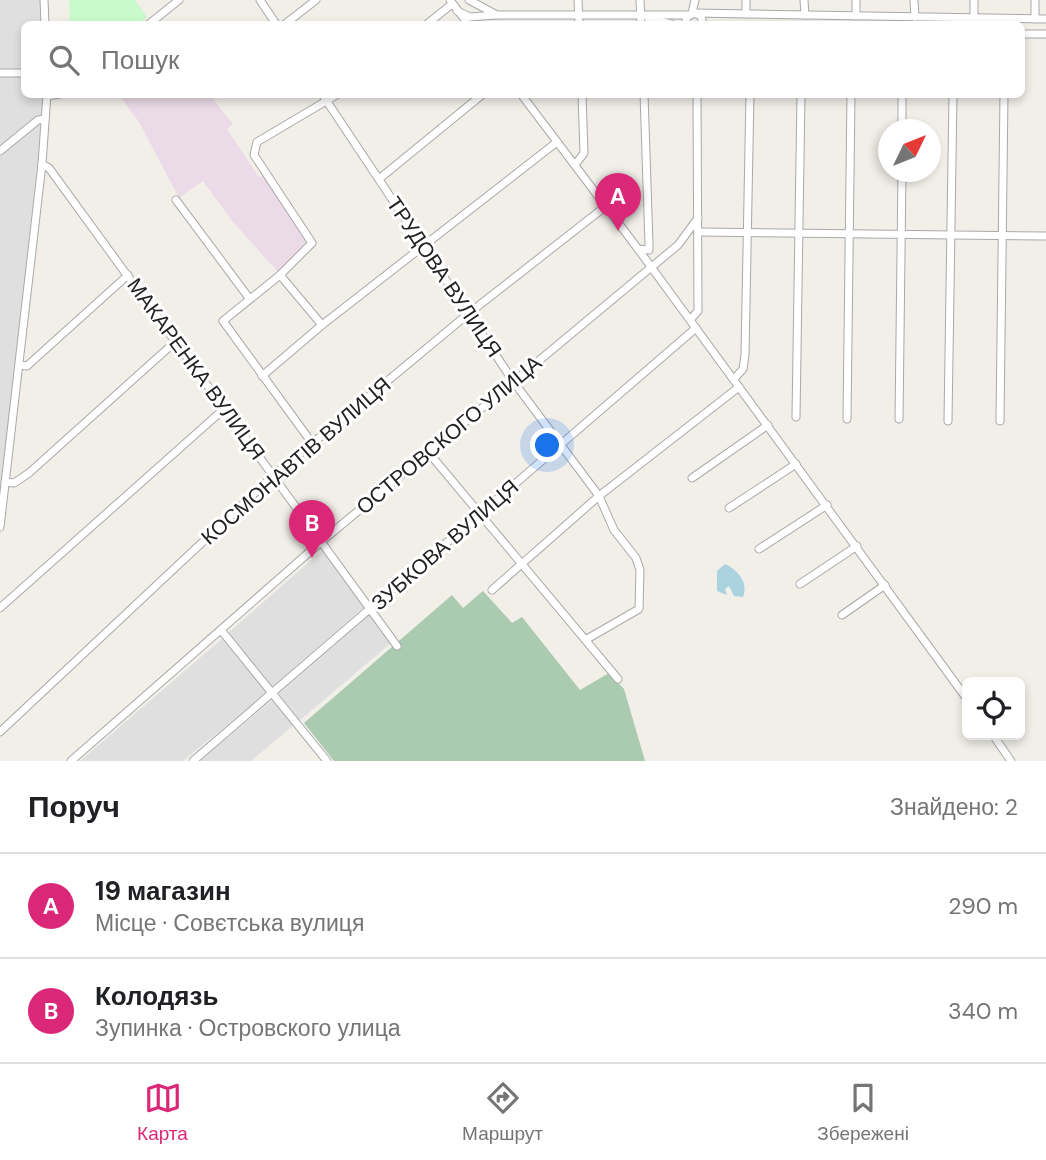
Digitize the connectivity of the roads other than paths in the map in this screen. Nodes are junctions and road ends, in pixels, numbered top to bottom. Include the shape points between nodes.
1 (44, 0) edge
2 (179, 0) edge
3 (260, 0) edge
4 (316, 0) edge
5 (578, 0) edge
6 (640, 0) edge
7 (695, 0) edge
8 (746, 0) edge
9 (804, 0) edge
10 (856, 0) edge
11 (915, 0) edge
12 (974, 0) edge
13 (1035, 0) edge
14 (470, 1) edge
15 (454, 4) edge
16 (579, 14) junction
17 (692, 14) junction
18 (746, 14) junction
19 (497, 15) junction
20 (805, 15) junction
21 (856, 16) junction
22 (915, 17) junction
23 (974, 18) junction
24 (1035, 19) junction
25 (1046, 19) edge
26 (641, 20) edge
27 (45, 21) edge
28 (153, 21) edge
29 (274, 21) edge
30 (289, 21) edge
31 (431, 21) edge
32 (466, 21) edge
33 (476, 21) edge
34 (579, 21) edge
35 (687, 21) edge
36 (703, 21) edge
37 (1025, 34) edge
38 (1046, 34) edge
39 (0, 73) edge
40 (21, 73) edge
41 (47, 98) edge
42 (323, 98) edge
43 (325, 98) edge
44 (479, 98) edge
45 (524, 98) edge
46 (582, 98) edge
47 (644, 98) edge
48 (697, 98) edge
49 (750, 98) edge
50 (801, 98) edge
51 (851, 98) edge
52 (902, 98) edge
53 (953, 98) edge
54 (1004, 98) edge
55 (45, 119) junction
56 (902, 119) edge
57 (557, 142) junction
58 (0, 151) edge
59 (42, 164) junction
60 (575, 165) junction
61 (379, 179) junction
62 (902, 182) edge
63 (176, 200) dead end
64 (606, 206) junction
65 (698, 218) junction
66 (699, 232) junction
67 (749, 233) junction
68 (798, 234) junction
69 (901, 235) junction
70 (851, 236) junction
71 (950, 236) junction
72 (1046, 236) edge
73 (1003, 237) junction
74 (424, 246) junction
75 (638, 249) junction
76 (649, 250) junction
77 (669, 253) junction
78 (651, 267) junction
79 (128, 275) junction
80 (280, 275) junction
81 (635, 281) junction
82 (249, 298) junction
83 (468, 314) junction
84 (690, 320) junction
85 (322, 325) junction
86 (696, 328) junction
87 (176, 341) junction
88 (19, 365) junction
89 (262, 376) junction
90 (734, 379) junction
91 (513, 381) junction
92 (739, 387) junction
93 (225, 408) junction
94 (796, 417) dead end
95 (847, 419) dead end
96 (899, 419) dead end
97 (948, 421) dead end
98 (1000, 421) dead end
99 (768, 425) junction
100 (313, 443) junction
101 (561, 445) junction
102 (429, 453) junction
103 (796, 464) junction
104 (273, 476) junction
105 (692, 478) dead end
106 (5, 482) junction
107 (599, 496) junction
108 (827, 505) junction
109 (729, 508) dead end
110 (481, 513) junction
111 (0, 527) edge
112 (322, 541) junction
113 (857, 546) junction
114 (759, 549) dead end
115 (523, 563) junction
116 (800, 584) dead end
117 (885, 585) junction
118 (492, 590) dead end
119 (0, 608) edge
120 (371, 608) junction
121 (842, 615) dead end
122 (221, 630) junction
123 (587, 639) junction
124 (397, 646) dead end
125 (618, 679) dead end
126 (962, 692) edge
127 (274, 693) junction
128 (0, 732) edge
129 (997, 740) edge
130 (71, 761) edge
131 (193, 761) edge
132 (327, 761) edge
133 (1012, 761) edge

1 - 27 street
2 - 28 street
3 - 29 street
4 - 30 street
5 - 16 street
6 - 26 street
7 - 17 street
8 - 18 street
9 - 20 street
10 - 21 street
11 - 22 street
12 - 23 street
13 - 24 street
14 - 19 street
14 - 33 street
15 - 31 street
15 - 32 street
15 - 33 street
16 - 19 street
16 - 26 street
16 - 34 street
17 - 18 street
17 - 26 street
17 - 35 street
17 - 36 street
18 - 20 street
19 - 33 street
20 - 21 street
21 - 22 street
22 - 23 street
23 - 24 street
24 - 25 street
37 - 38 street
39 - 40 street
41 - 55 street
42 - 80 street via 254,148 254,155 312,243
43 - 61 street, ТРУДОВА ВУЛИЦЯ
44 - 61 street
45 - 57 street
46 - 60 street via 584,153
47 - 76 street
48 - 65 street
49 - 67 street
50 - 68 street
51 - 70 street
52 - 56 street
53 - 71 street
54 - 73 street
55 - 58 street
55 - 59 street
57 - 60 street
57 - 74 street
59 - 79 street, МАКАРЕНКА ВУЛИЦЯ
59 - 88 street
60 - 64 street
61 - 74 street, ТРУДОВА ВУЛИЦЯ
62 - 69 street
63 - 82 street
64 - 75 street
64 - 83 street, КОСМОНАВТІВ ВУЛИЦЯ
65 - 66 street
65 - 77 street, ОСТРОВСКОГО УЛИЦА
66 - 67 street
66 - 84 street via 698,311
67 - 68 street
67 - 90 street via 745,355 743,369
68 - 70 street
68 - 94 street
69 - 70 street
69 - 71 street
69 - 96 street
70 - 95 street
71 - 73 street
71 - 97 street
72 - 73 street
73 - 98 street
74 - 83 street, ТРУДОВА ВУЛИЦЯ
74 - 85 street
75 - 76 street
75 - 78 street
75 - 81 street via 643,268
76 - 77 street
77 - 78 street, ОСТРОВСКОГО УЛИЦА
78 - 81 street, ОСТРОВСКОГО УЛИЦА
78 - 84 street
79 - 87 street, МАКАРЕНКА ВУЛИЦЯ
79 - 88 street via 27,366
80 - 82 street
80 - 85 street
81 - 91 street, ОСТРОВСКОГО УЛИЦА
82 - 89 street via 223,323
83 - 91 street, ТРУДОВА ВУЛИЦЯ
83 - 100 street, КОСМОНАВТІВ ВУЛИЦЯ
84 - 86 street
85 - 89 street
86 - 90 street
86 - 101 street, ЗУБКОВА ВУЛИЦЯ
87 - 93 street, МАКАРЕНКА ВУЛИЦЯ
87 - 106 street via 29,473 15,483
88 - 106 street
89 - 100 street
90 - 92 street
91 - 101 street, ТРУДОВА ВУЛИЦЯ
91 - 102 street, ОСТРОВСКОГО УЛИЦА
92 - 99 street
92 - 107 street
93 - 104 street, МАКАРЕНКА ВУЛИЦЯ
93 - 119 street
99 - 103 street
99 - 105 street
100 - 104 street, КОСМОНАВТІВ ВУЛИЦЯ
101 - 107 street, ТРУДОВА ВУЛИЦЯ
101 - 110 street, ЗУБКОВА ВУЛИЦЯ
102 - 110 street
102 - 112 street, ОСТРОВСКОГО УЛИЦА
103 - 108 street
103 - 109 street
104 - 112 street, МАКАРЕНКА ВУЛИЦЯ
104 - 128 street, КОСМОНАВТІВ ВУЛИЦЯ
106 - 111 street
107 - 115 street
107 - 123 street, ТРУДОВА ВУЛИЦЯ via 614,530 636,558 641,604 634,614
108 - 113 street
108 - 114 street
110 - 115 street
110 - 120 street, ЗУБКОВА ВУЛИЦЯ
112 - 120 street, МАКАРЕНКА ВУЛИЦЯ
112 - 122 street, ОСТРОВСКОГО УЛИЦА
113 - 116 street
113 - 117 street
115 - 118 street
115 - 123 street
117 - 121 street
117 - 126 street
120 - 124 street, МАКАРЕНКА ВУЛИЦЯ
120 - 127 street, ЗУБКОВА ВУЛИЦЯ
122 - 127 street
122 - 130 street, ОСТРОВСКОГО УЛИЦА
123 - 125 street
127 - 131 street, ЗУБКОВА ВУЛИЦЯ
127 - 132 street
129 - 133 street

